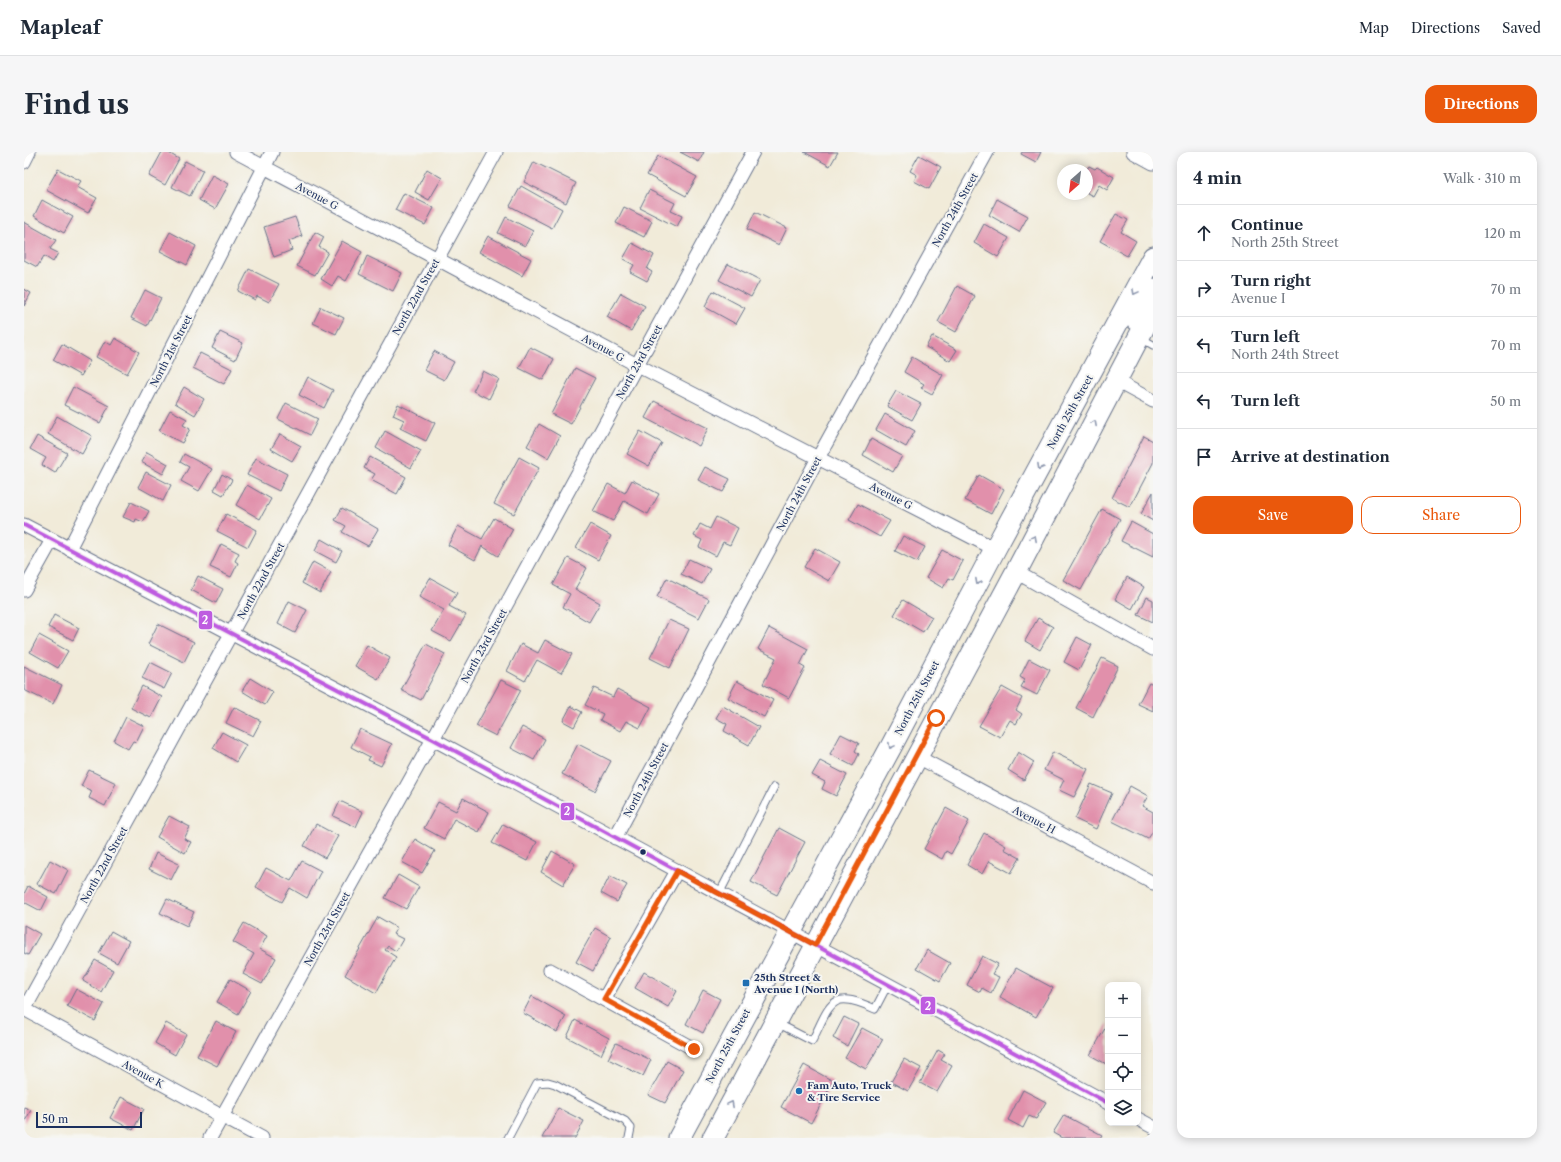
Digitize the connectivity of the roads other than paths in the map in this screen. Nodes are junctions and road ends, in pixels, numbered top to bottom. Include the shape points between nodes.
1 (29, 152) edge
2 (236, 152) edge
3 (272, 152) edge
4 (496, 152) edge
5 (753, 152) edge
6 (987, 152) edge
7 (1133, 152) edge
8 (24, 162) edge
9 (1153, 163) edge
10 (264, 167) junction
11 (1153, 257) edge
12 (436, 259) junction
13 (1153, 289) edge
14 (1153, 310) edge
15 (1146, 341) edge
16 (637, 365) junction
17 (1116, 381) junction
18 (1153, 401) edge
19 (818, 458) junction
20 (24, 525) edge
21 (52, 540) junction
22 (69, 549) junction
23 (995, 549) junction
24 (1016, 572) junction
25 (24, 590) edge
26 (232, 635) junction
27 (1153, 649) edge
28 (936, 718) junction
29 (433, 739) junction
30 (916, 756) junction
31 (774, 787) dead end
32 (615, 838) junction
33 (677, 871) junction
34 (1153, 884) edge
35 (719, 894) junction
36 (790, 932) junction
37 (815, 945) junction
38 (550, 970) dead end
39 (888, 984) junction
40 (604, 999) junction
41 (24, 1009) edge
42 (774, 1022) junction
43 (694, 1049) dead end
44 (1105, 1101) edge
45 (222, 1117) junction
46 (1141, 1121) edge
47 (1153, 1127) edge
48 (718, 1136) edge
49 (210, 1138) edge
50 (262, 1138) edge
51 (508, 1138) edge
52 (629, 1138) edge
53 (679, 1138) edge

1 - 8 street
2 - 10 street, Avenue G
3 - 10 street, North 21st Street
4 - 12 street, North 22nd Street
5 - 16 street, North 23rd Street
6 - 19 street, North 24th Street
7 - 9 street
10 - 12 street, Avenue G
10 - 22 street, North 21st Street
11 -> 23 main road, North 25th Street
12 - 16 street, Avenue G
12 - 26 street, North 22nd Street
13 - 17 main road via 1118,358 1114,370
14 - 15 main road
15 - 17 main road
16 - 19 street, Avenue G
16 - 29 street, North 23rd Street
17 - 18 street
24 -> 17 main road
19 - 23 street, Avenue G
19 - 32 street, North 24th Street
20 - 21 street
21 - 22 street
21 - 25 street
22 - 26 street
23 - 28 main road via 1004,565 1000,580 938,698
23 -> 36 main road, North 25th Street
24 - 27 street
24 - 28 main road
26 - 29 street
26 - 41 street, North 22nd Street
28 - 30 main road
29 - 32 street
29 - 45 street, North 23rd Street
30 - 34 street, Avenue H
30 - 37 main road
31 - 35 lane
32 - 33 street
33 - 35 street
33 - 40 street
35 - 36 street
36 - 37 street
36 - 53 main road, North 25th Street
37 - 39 street
37 - 42 main road
38 - 40 street
39 - 42 lane via 875,1009 855,1000 838,1000 831,1004 812,1041
39 - 44 street
40 - 43 street
41 - 45 street, Avenue K
48 -> 42 main road
45 - 49 street, North 23rd Street
45 - 50 street, Avenue K
46 - 47 street
51 - 52 lane via 538,1083 542,1082 555,1084 625,1121 631,1128

